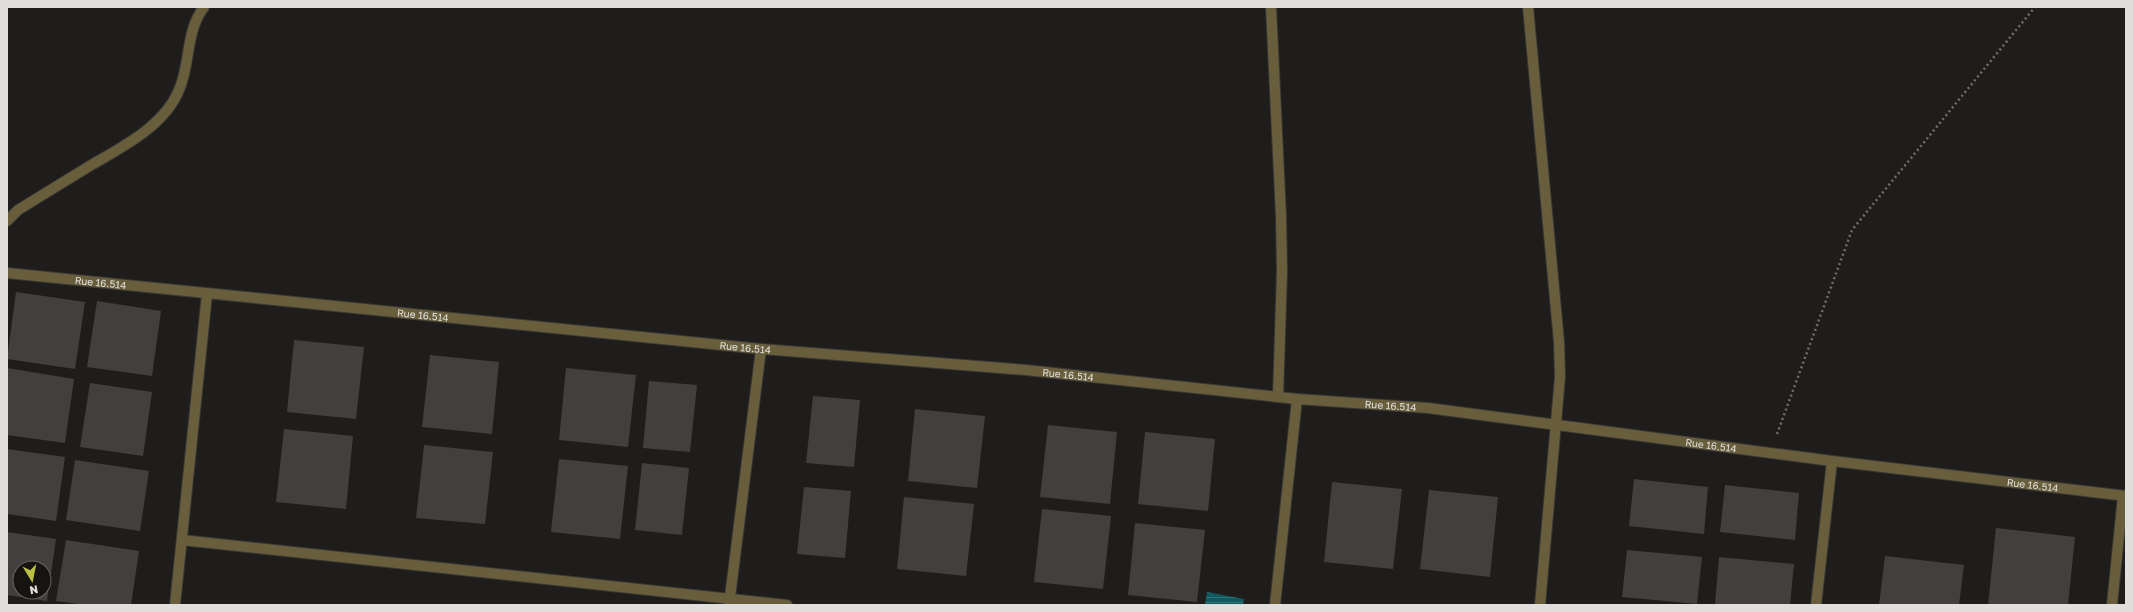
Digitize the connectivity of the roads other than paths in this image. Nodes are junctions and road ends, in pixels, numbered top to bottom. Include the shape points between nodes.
1 (204, 7) edge
2 (1271, 7) edge
3 (1528, 7) edge
4 (7, 221) edge
5 (7, 273) edge
6 (207, 294) junction
7 (761, 350) junction
8 (1278, 397) junction
9 (1297, 399) junction
10 (1556, 424) junction
11 (1832, 461) junction
12 (2124, 496) edge
13 (182, 540) junction
14 (730, 602) edge
15 (175, 605) edge
16 (787, 605) edge
17 (1275, 605) edge
18 (1540, 605) edge
19 (1816, 605) edge
20 (2112, 605) edge

1 - 4 street via 192,30 179,91 169,108 133,139 18,210
2 - 8 street via 1281,224
3 - 10 street via 1559,342 1560,376
5 - 6 street, Rue 16.514
6 - 7 street, Rue 16.514
6 - 13 street
7 - 8 street, Rue 16.514 via 1026,370
7 - 14 street
8 - 9 street, Rue 16.514
9 - 10 street, Rue 16.514 via 1428,408
9 - 17 street
10 - 11 street, Rue 16.514
10 - 18 street
11 - 12 street, Rue 16.514
11 - 19 street
12 - 20 street
13 - 14 street
13 - 15 street
14 - 16 street

